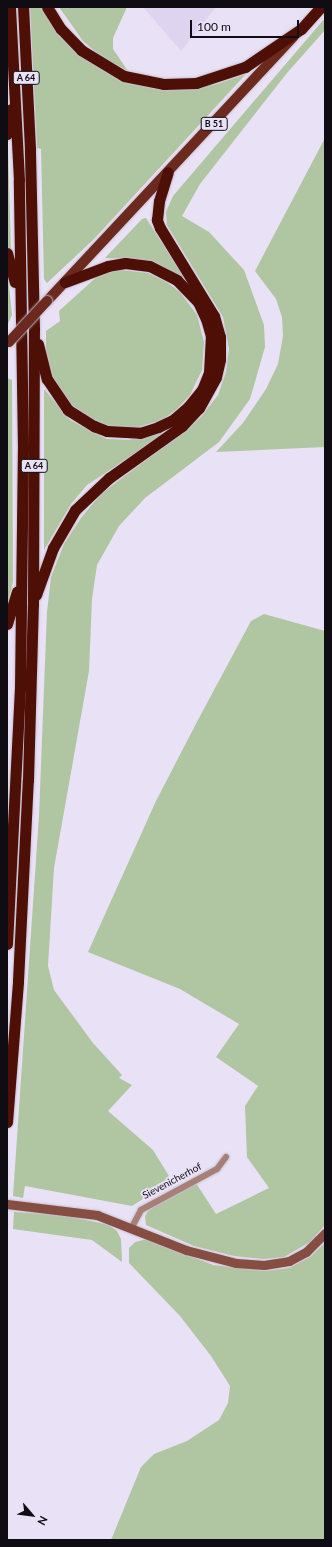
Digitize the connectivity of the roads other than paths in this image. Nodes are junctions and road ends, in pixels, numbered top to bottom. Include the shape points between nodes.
1 (10, 7) edge
2 (22, 7) edge
3 (47, 7) edge
4 (321, 7) edge
5 (301, 29) junction
6 (15, 83) junction
7 (7, 134) edge
8 (168, 172) junction
9 (7, 253) edge
10 (65, 282) junction
11 (34, 329) junction
12 (8, 344) edge
13 (22, 344) junction
14 (22, 565) junction
15 (33, 604) junction
16 (7, 624) edge
17 (7, 944) edge
18 (7, 1122) edge
19 (226, 1157) dead end
20 (10, 1204) edge
21 (132, 1227) junction
22 (325, 1233) edge

1 - 6 highway, A 64
2 - 11 highway, A 64 via 30,149
3 - 5 highway via 61,29 81,50 124,76 164,84 196,83 228,74 245,67
4 - 5 highway, B 51
5 - 8 main road, B 51
6 - 7 highway
6 - 13 highway, A 64
8 - 10 main road, B 51
8 - 15 highway via 159,201 157,220 214,316 220,337 220,359 216,377 199,408 182,426 109,478 75,510 53,548
9 - 13 highway via 14,270
10 - 11 highway via 108,266 125,264 148,266 177,280 198,302 211,336 209,373 202,390 173,420 158,427 140,433 122,433 94,426 68,410 57,396 47,379
10 - 12 main road, B 51, bridge
11 - 15 highway, A 64
13 - 14 highway, A 64
14 - 16 highway via 15,602
14 - 17 highway, A 64 via 20,688
15 - 18 highway, A 64 via 28,780 18,981
19 - 21 street, Sievenicherhof via 217,1168 141,1210
20 - 21 main road via 97,1215
21 - 22 main road via 213,1258 264,1265 289,1261 306,1252

